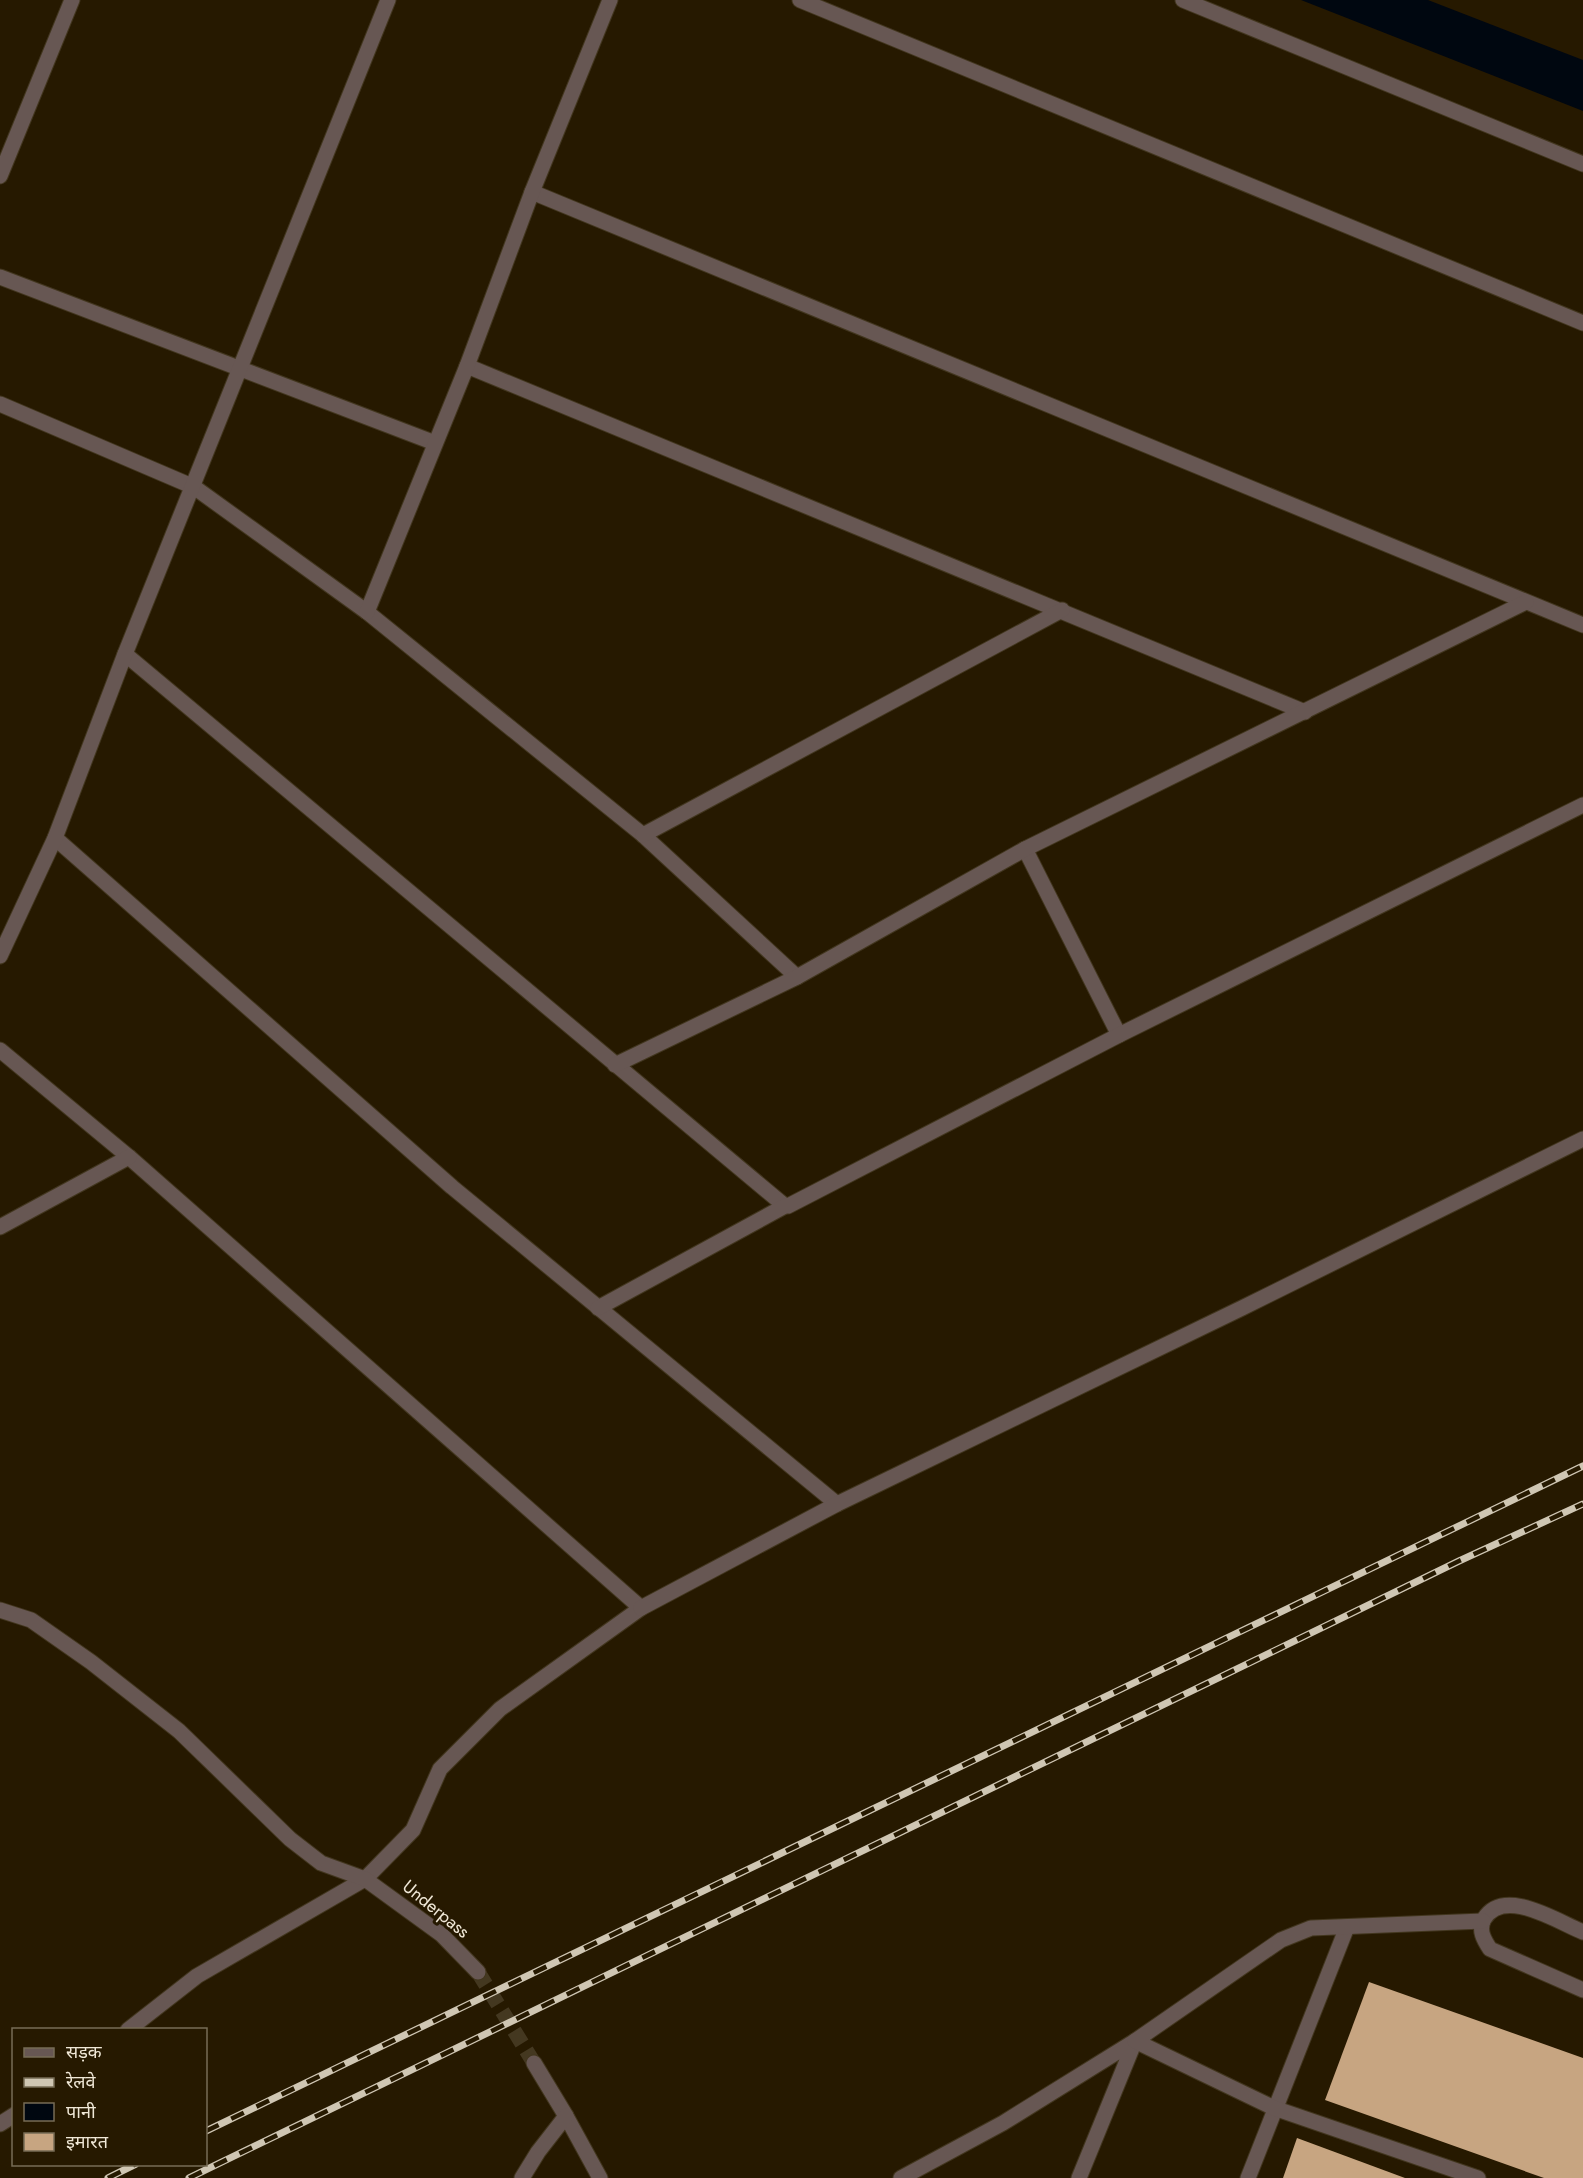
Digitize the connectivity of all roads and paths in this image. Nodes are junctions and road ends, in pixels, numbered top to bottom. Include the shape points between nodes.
1 (72, 0) edge
2 (388, 0) edge
3 (610, 0) edge
4 (800, 0) edge
5 (1183, 0) edge
6 (1583, 164) edge
7 (0, 176) edge
8 (532, 192) junction
9 (0, 277) edge
10 (1583, 323) edge
11 (467, 366) junction
12 (241, 368) junction
13 (0, 404) edge
14 (435, 443) junction
15 (194, 487) junction
16 (1526, 602) junction
17 (1062, 610) junction
18 (367, 612) junction
19 (1583, 626) edge
20 (125, 654) junction
21 (1305, 712) junction
22 (1583, 805) edge
23 (643, 835) junction
24 (55, 838) junction
25 (1025, 849) junction
26 (0, 956) edge
27 (797, 977) junction
28 (1119, 1035) junction
29 (0, 1050) edge
30 (615, 1065) junction
31 (1583, 1139) edge
32 (129, 1157) junction
33 (785, 1206) junction
34 (0, 1227) edge
35 (598, 1308) junction
36 (837, 1504) junction
37 (641, 1608) junction
38 (0, 1610) edge
39 (365, 1879) junction
40 (1483, 1921) junction
41 (1347, 1927) junction
42 (1583, 1932) edge
43 (478, 1972) tunnel mouth
44 (1583, 1990) edge
45 (131, 2028) edge
46 (1135, 2041) junction
47 (534, 2063) tunnel mouth
48 (1274, 2108) junction
49 (566, 2116) junction
50 (1436, 2172) edge
51 (522, 2178) edge
52 (600, 2178) edge
53 (901, 2178) edge
54 (1079, 2178) edge
55 (1248, 2178) edge
56 (1478, 2178) edge

1 - 7 street
2 - 12 street
3 - 8 street
4 - 10 street
5 - 6 street
8 - 11 street
8 - 16 street
9 - 12 street
11 - 14 street
11 - 17 street
12 - 14 street
12 - 15 street
13 - 15 street
14 - 18 street
15 - 18 street
15 - 20 street
16 - 19 street
16 - 21 street
17 - 21 street
17 - 23 street
18 - 23 street
20 - 24 street
20 - 30 street
21 - 25 street
22 - 28 street
23 - 27 street
24 - 26 street
24 - 35 street via 452,1187
25 - 27 street
25 - 28 street
27 - 30 street
28 - 33 street
29 - 32 street
30 - 33 street
31 - 36 street
32 - 34 street
32 - 37 street
33 - 35 street
35 - 36 street
36 - 37 street
37 - 39 street via 500,1709 440,1769 413,1830
38 - 39 street, Underpass via 31,1620 179,1731 290,1839 321,1863
39 - 43 street, Underpass via 442,1935
39 - 45 street via 197,1976
40 - 41 street
40 - 42 street via 1492,1910 1514,1904
40 - 44 street via 1482,1936 1490,1949
41 - 46 street via 1311,1928 1281,1940
41 - 48 street
46 - 48 street
46 - 53 street via 1003,2123
46 - 54 street
47 - 49 street
48 - 50 street
48 - 55 street
49 - 51 street
49 - 52 street
50 - 56 street

